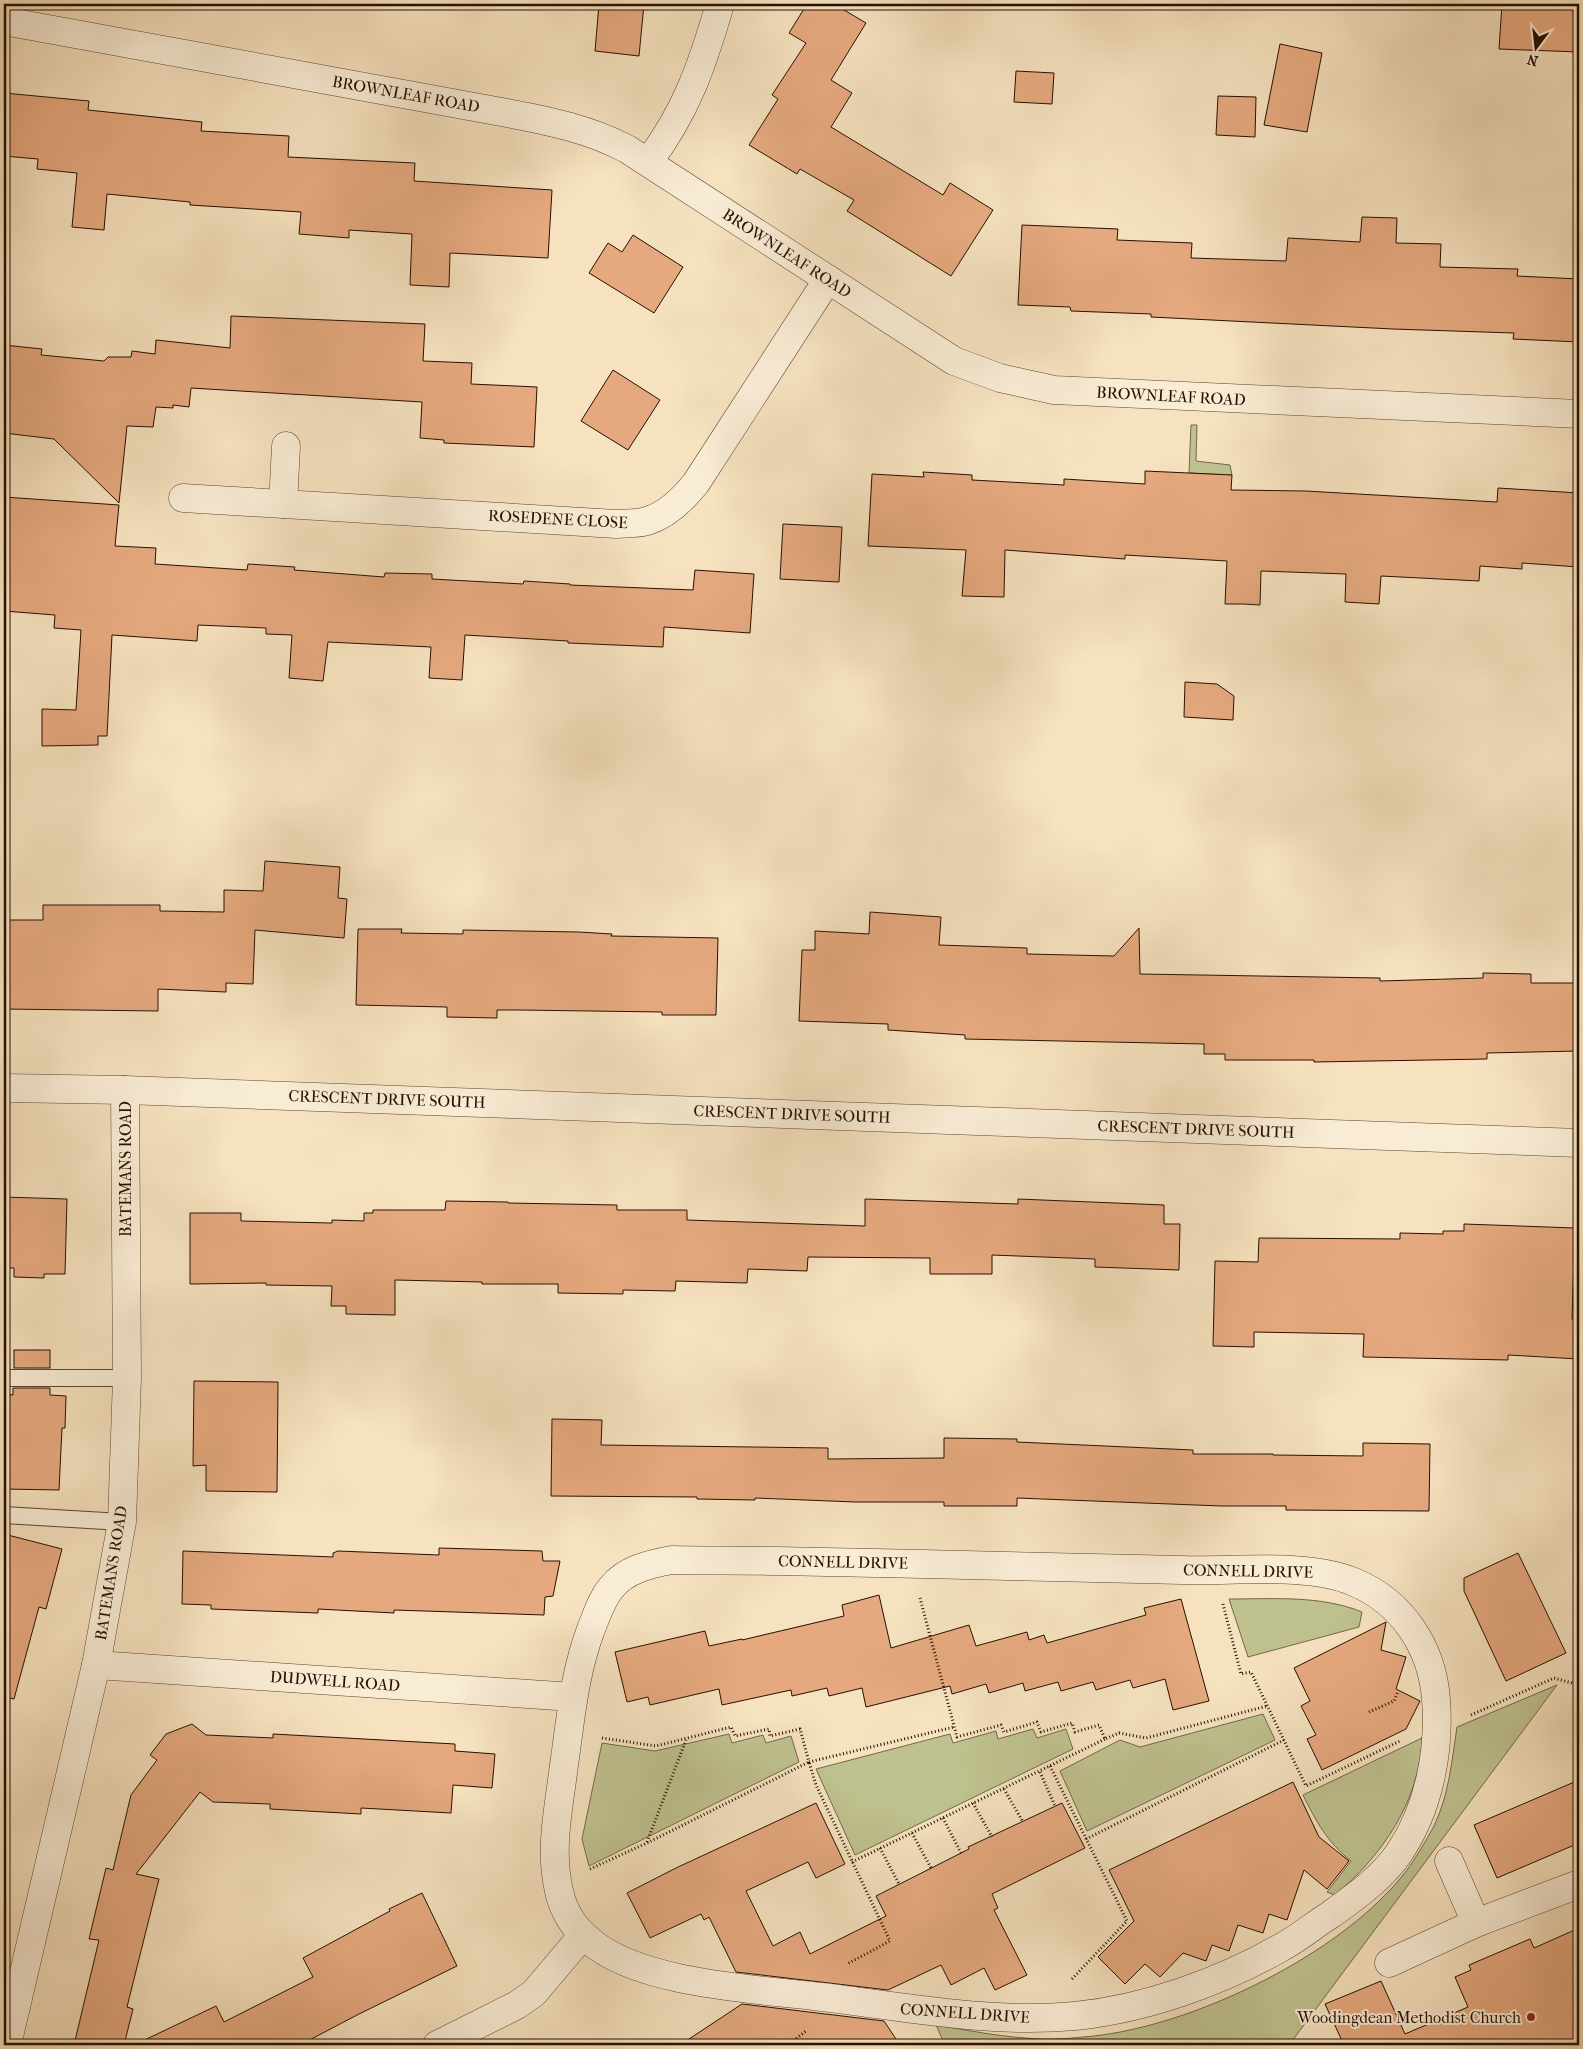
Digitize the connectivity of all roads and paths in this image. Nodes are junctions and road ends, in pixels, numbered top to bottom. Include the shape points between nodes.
1 (720, 4) edge
2 (4, 21) edge
3 (648, 162) junction
4 (828, 279) junction
5 (1579, 414) edge
6 (286, 446) dead end
7 (183, 498) dead end
8 (283, 504) junction
9 (4, 1088) edge
10 (125, 1090) junction
11 (1579, 1143) edge
12 (4, 1378) edge
13 (127, 1378) junction
14 (4, 1515) edge
15 (122, 1522) junction
16 (919, 1594) dead end
17 (1223, 1602) dead end
18 (96, 1665) junction
19 (1579, 1685) edge
20 (1399, 1689) dead end
21 (573, 1697) junction
22 (1267, 1706) junction
23 (1369, 1712) dead end
24 (954, 1727) junction
25 (1438, 1730) junction
26 (596, 1737) dead end
27 (1105, 1739) junction
28 (686, 1740) junction
29 (1284, 1740) junction
30 (809, 1762) junction
31 (1050, 1766) junction
32 (1040, 1772) junction
33 (1004, 1789) junction
34 (974, 1803) junction
35 (1056, 1806) dead end
36 (943, 1818) junction
37 (1022, 1822) dead end
38 (912, 1833) junction
39 (992, 1837) dead end
40 (1086, 1839) junction
41 (647, 1843) junction
42 (880, 1848) junction
43 (960, 1853) dead end
44 (1449, 1861) dead end
45 (852, 1862) junction
46 (931, 1868) dead end
47 (583, 1872) dead end
48 (900, 1884) dead end
49 (1579, 1884) edge
50 (1476, 1923) junction
51 (583, 1935) junction
52 (1389, 1963) dead end
53 (840, 1967) dead end
54 (1066, 1984) dead end
55 (7, 2045) edge
56 (437, 2045) edge

1 - 3 street via 694,84 663,143
2 - 3 street, BROWNLEAF ROAD via 557,122 605,137
3 - 4 street, BROWNLEAF ROAD
4 - 5 street, BROWNLEAF ROAD via 954,361 1000,378 1054,390
4 - 8 street, ROSEDENE CLOSE via 696,483 686,496 647,522 616,524
6 - 8 street
7 - 8 street, ROSEDENE CLOSE
9 - 10 street, CRESCENT DRIVE SOUTH
10 - 11 street, CRESCENT DRIVE SOUTH
10 - 13 street, BATEMANS ROAD
12 - 13 lane
13 - 15 street, BATEMANS ROAD
14 - 15 lane
15 - 18 street, BATEMANS ROAD
16 - 24 path
17 - 22 path via 1241,1674 1251,1672
18 - 21 street, DUDWELL ROAD
18 - 55 street, BATEMANS ROAD
19 - 25 path via 1554,1678
20 - 23 path via 1394,1701
21 - 25 street, CONNELL DRIVE via 588,1638 613,1584 645,1565 672,1560 1319,1572 1343,1578 1377,1594 1417,1635 1434,1682
21 - 51 street, CONNELL DRIVE via 554,1841 559,1893 564,1908
22 - 27 path via 1146,1738 1119,1733
22 - 29 path
24 - 27 path via 958,1737 1001,1725 1004,1732 1036,1722 1041,1732 1072,1723 1075,1732 1099,1725
24 - 30 path
25 - 29 path via 1420,1732 1306,1786
25 - 51 street, CONNELL DRIVE via 1430,1779 1416,1822 1392,1862 1366,1888 1288,1944 1243,1968 1201,1985 1112,2010 1080,2016 983,2018 716,1984 644,1969 601,1950
26 - 28 path via 656,1746
27 - 31 path
28 - 30 path via 731,1727 735,1736 769,1729 770,1736 800,1728
28 - 41 path
29 - 40 path
30 - 41 path
30 - 45 path via 816,1786
31 - 32 path
31 - 40 path
32 - 33 path
32 - 35 path
33 - 34 path
33 - 37 path
34 - 36 path
34 - 39 path
36 - 38 path
36 - 43 path
38 - 42 path
38 - 46 path
40 - 54 path via 1126,1921
41 - 47 path
42 - 45 path
42 - 48 path
44 - 50 street
45 - 53 path via 890,1942
49 - 50 street
50 - 52 street
51 - 56 street via 534,1992 517,2005

